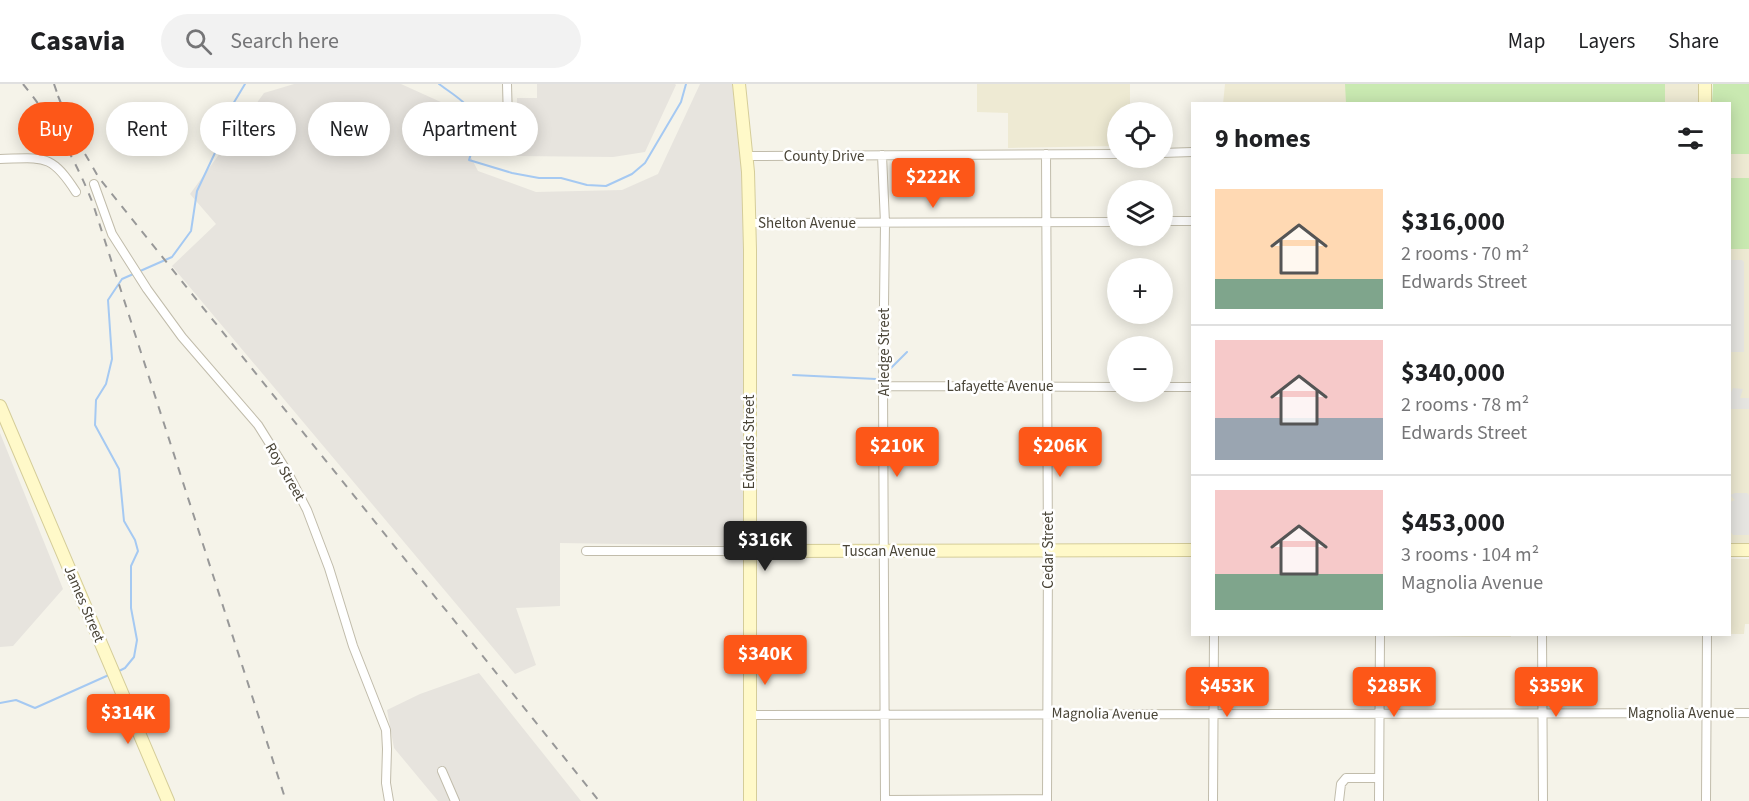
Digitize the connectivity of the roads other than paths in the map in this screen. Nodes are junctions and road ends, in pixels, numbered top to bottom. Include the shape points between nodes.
1 (507, 84) edge
2 (739, 84) edge
3 (1705, 84) edge
4 (507, 102) edge
5 (1705, 102) edge
6 (1191, 152) edge
7 (1173, 153) edge
8 (1046, 154) junction
9 (1107, 154) edge
10 (882, 155) junction
11 (747, 156) junction
12 (0, 159) edge
13 (94, 184) dead end
14 (76, 192) dead end
15 (1173, 221) edge
16 (1191, 221) edge
17 (1046, 222) junction
18 (1107, 222) edge
19 (749, 223) junction
20 (885, 223) junction
21 (883, 386) junction
22 (1046, 387) junction
23 (1107, 387) edge
24 (1173, 387) edge
25 (1191, 387) edge
26 (0, 406) edge
27 (750, 550) junction
28 (884, 550) junction
29 (1048, 550) junction
30 (1191, 550) edge
31 (1731, 550) edge
32 (1749, 550) edge
33 (586, 551) dead end
34 (1214, 636) edge
35 (1380, 636) edge
36 (1542, 636) edge
37 (1707, 636) edge
38 (1046, 713) junction
39 (1542, 713) junction
40 (1707, 713) junction
41 (1749, 713) edge
42 (885, 714) junction
43 (1381, 714) junction
44 (750, 715) junction
45 (1214, 715) junction
46 (441, 771) dead end
47 (1379, 778) junction
48 (1047, 800) edge
49 (168, 801) edge
50 (389, 801) edge
51 (455, 801) edge
52 (750, 801) edge
53 (885, 801) edge
54 (1213, 801) edge
55 (1339, 801) edge
56 (1379, 801) edge
57 (1543, 801) edge
58 (1706, 801) edge

1 - 4 street
2 - 11 main road, Edwards Street
3 - 5 main road
6 - 7 street
8 - 9 street, County Drive
8 - 10 street, County Drive
8 - 17 street, Cedar Street
10 - 11 street, County Drive
10 - 20 street, Arledge Street
11 - 19 main road, Edwards Street
12 - 14 street via 47,161 64,173
13 - 50 street, Roy Street via 109,227 147,289 182,337 258,425 307,510 386,730
15 - 16 street
17 - 18 street, Shelton Avenue
17 - 20 street, Shelton Avenue
17 - 22 street, Cedar Street
19 - 20 street, Shelton Avenue
19 - 27 main road, Edwards Street
20 - 21 street, Arledge Street
21 - 22 street, Lafayette Avenue
21 - 28 street, Arledge Street
22 - 23 street, Lafayette Avenue
22 - 29 street, Cedar Street
24 - 25 street
26 - 49 main road, James Street
27 - 28 main road, Tuscan Avenue
27 - 33 street, Tuscan Avenue
27 - 44 main road, Edwards Street
28 - 29 main road, Tuscan Avenue
28 - 42 street, Arledge Street
29 - 30 main road, Tuscan Avenue
29 - 38 street, Cedar Street
31 - 32 main road
34 - 45 street
35 - 43 street
36 - 39 street
37 - 40 street
38 - 42 street, Magnolia Avenue
38 - 45 street, Magnolia Avenue
38 - 48 street, Cedar Street
39 - 40 street, Magnolia Avenue
39 - 43 street, Magnolia Avenue
39 - 57 street
40 - 41 street, Magnolia Avenue
40 - 58 street
42 - 44 street, Magnolia Avenue
42 - 53 street, Arledge Street
43 - 45 street, Magnolia Avenue
43 - 47 street
44 - 52 main road, Edwards Street
45 - 54 street
46 - 51 street
47 - 55 street via 1346,778 1341,784
47 - 56 street
48 - 53 street

